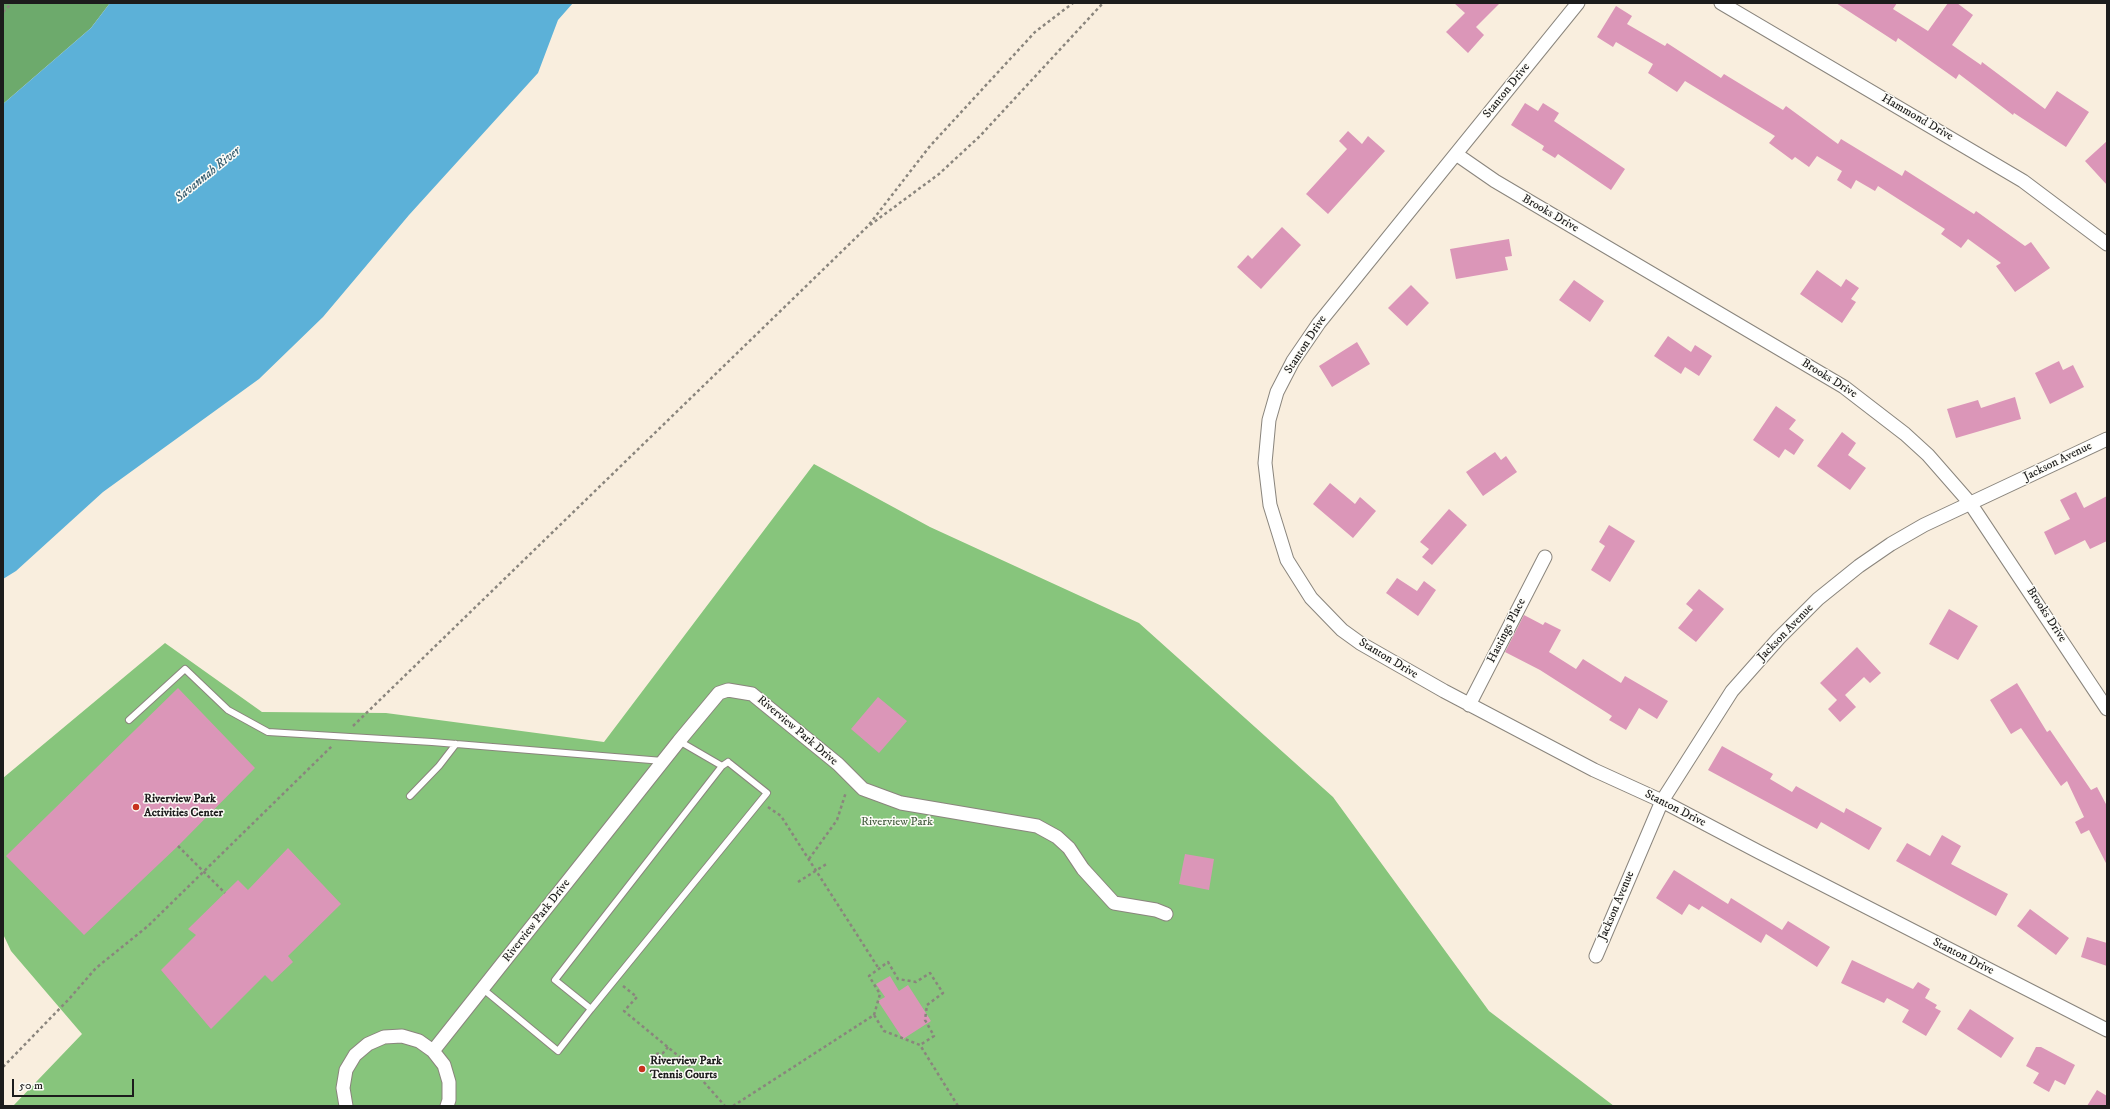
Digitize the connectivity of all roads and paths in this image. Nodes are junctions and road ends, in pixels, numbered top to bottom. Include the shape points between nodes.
1 (12, 3) edge
2 (1073, 3) edge
3 (1103, 3) edge
4 (1578, 3) edge
5 (1721, 3) edge
6 (3, 12) edge
7 (1456, 154) junction
8 (868, 226) junction
9 (2107, 244) edge
10 (2107, 439) edge
11 (1970, 503) junction
12 (1545, 557) dead end
13 (1469, 705) junction
14 (2107, 709) edge
15 (129, 720) dead end
16 (342, 737) junction
17 (678, 741) junction
18 (456, 744) junction
19 (663, 761) junction
20 (722, 766) junction
21 (848, 774) junction
22 (410, 796) dead end
23 (761, 801) junction
24 (1662, 801) junction
25 (178, 846) dead end
26 (809, 859) junction
27 (828, 863) dead end
28 (816, 870) junction
29 (798, 882) dead end
30 (225, 893) dead end
31 (1166, 914) dead end
32 (1596, 956) dead end
33 (879, 970) junction
34 (615, 980) junction
35 (483, 989) junction
36 (591, 1009) junction
37 (874, 1015) junction
38 (2107, 1030) edge
39 (920, 1045) junction
40 (668, 1047) junction
41 (433, 1051) junction
42 (656, 1054) dead end
43 (3, 1067) edge
44 (346, 1106) edge
45 (446, 1106) edge
46 (725, 1106) edge
47 (733, 1106) edge
48 (958, 1106) edge

1 - 6 path
2 - 8 path via 1035,32 930,146
3 - 8 path via 980,136 939,174
4 - 7 street, Stanton Drive
5 - 9 street, Hammond Drive via 2023,181
7 - 11 street, Brooks Drive via 1494,181 1844,387 1887,418 1919,446
7 - 13 street, Stanton Drive via 1319,323 1293,361 1277,392 1269,420 1265,463 1270,506 1282,550 1311,598 1342,630 1360,643
8 - 16 path
10 - 11 street, Jackson Avenue
11 - 14 street, Brooks Drive
11 - 24 street, Jackson Avenue via 1891,544 1818,599 1732,691
12 - 13 street, Hastings Place
13 - 24 street, Stanton Drive via 1594,770
15 - 16 lane via 185,669 228,710 268,732
16 - 18 lane
16 - 43 path via 148,926 96,968
17 - 19 street, Riverview Park Drive
17 - 20 lane
17 - 21 street, Riverview Park Drive via 719,693 728,690 742,692 752,694
18 - 19 lane
18 - 22 lane
19 - 35 street, Riverview Park Drive
20 - 23 lane via 728,762 767,793
20 - 36 lane via 555,980
21 - 26 path via 846,795 837,820
21 - 31 street, Riverview Park Drive via 863,789 900,803 1037,826 1057,837 1069,848 1083,869 1114,903
23 - 26 path via 781,816
23 - 34 lane
24 - 32 street, Jackson Avenue
24 - 38 street, Stanton Drive
25 - 30 path, bridge
26 - 28 path
27 - 28 path
28 - 29 path
28 - 33 path
33 - 37 path via 869,976 880,994
33 - 39 path via 888,962 898,979 916,982 930,973 943,992 927,1005 925,1020 934,1036
34 - 36 lane
34 - 40 path via 637,997 624,1011
35 - 36 lane via 558,1051
35 - 41 street, Riverview Park Drive
37 - 39 path via 884,1031
37 - 47 path
39 - 48 path
40 - 42 path via 663,1053
40 - 46 path via 703,1079
41 - 44 street via 419,1041 402,1036 384,1037 368,1044 355,1055 346,1070 343,1088
41 - 45 street via 444,1065 449,1082 449,1100

